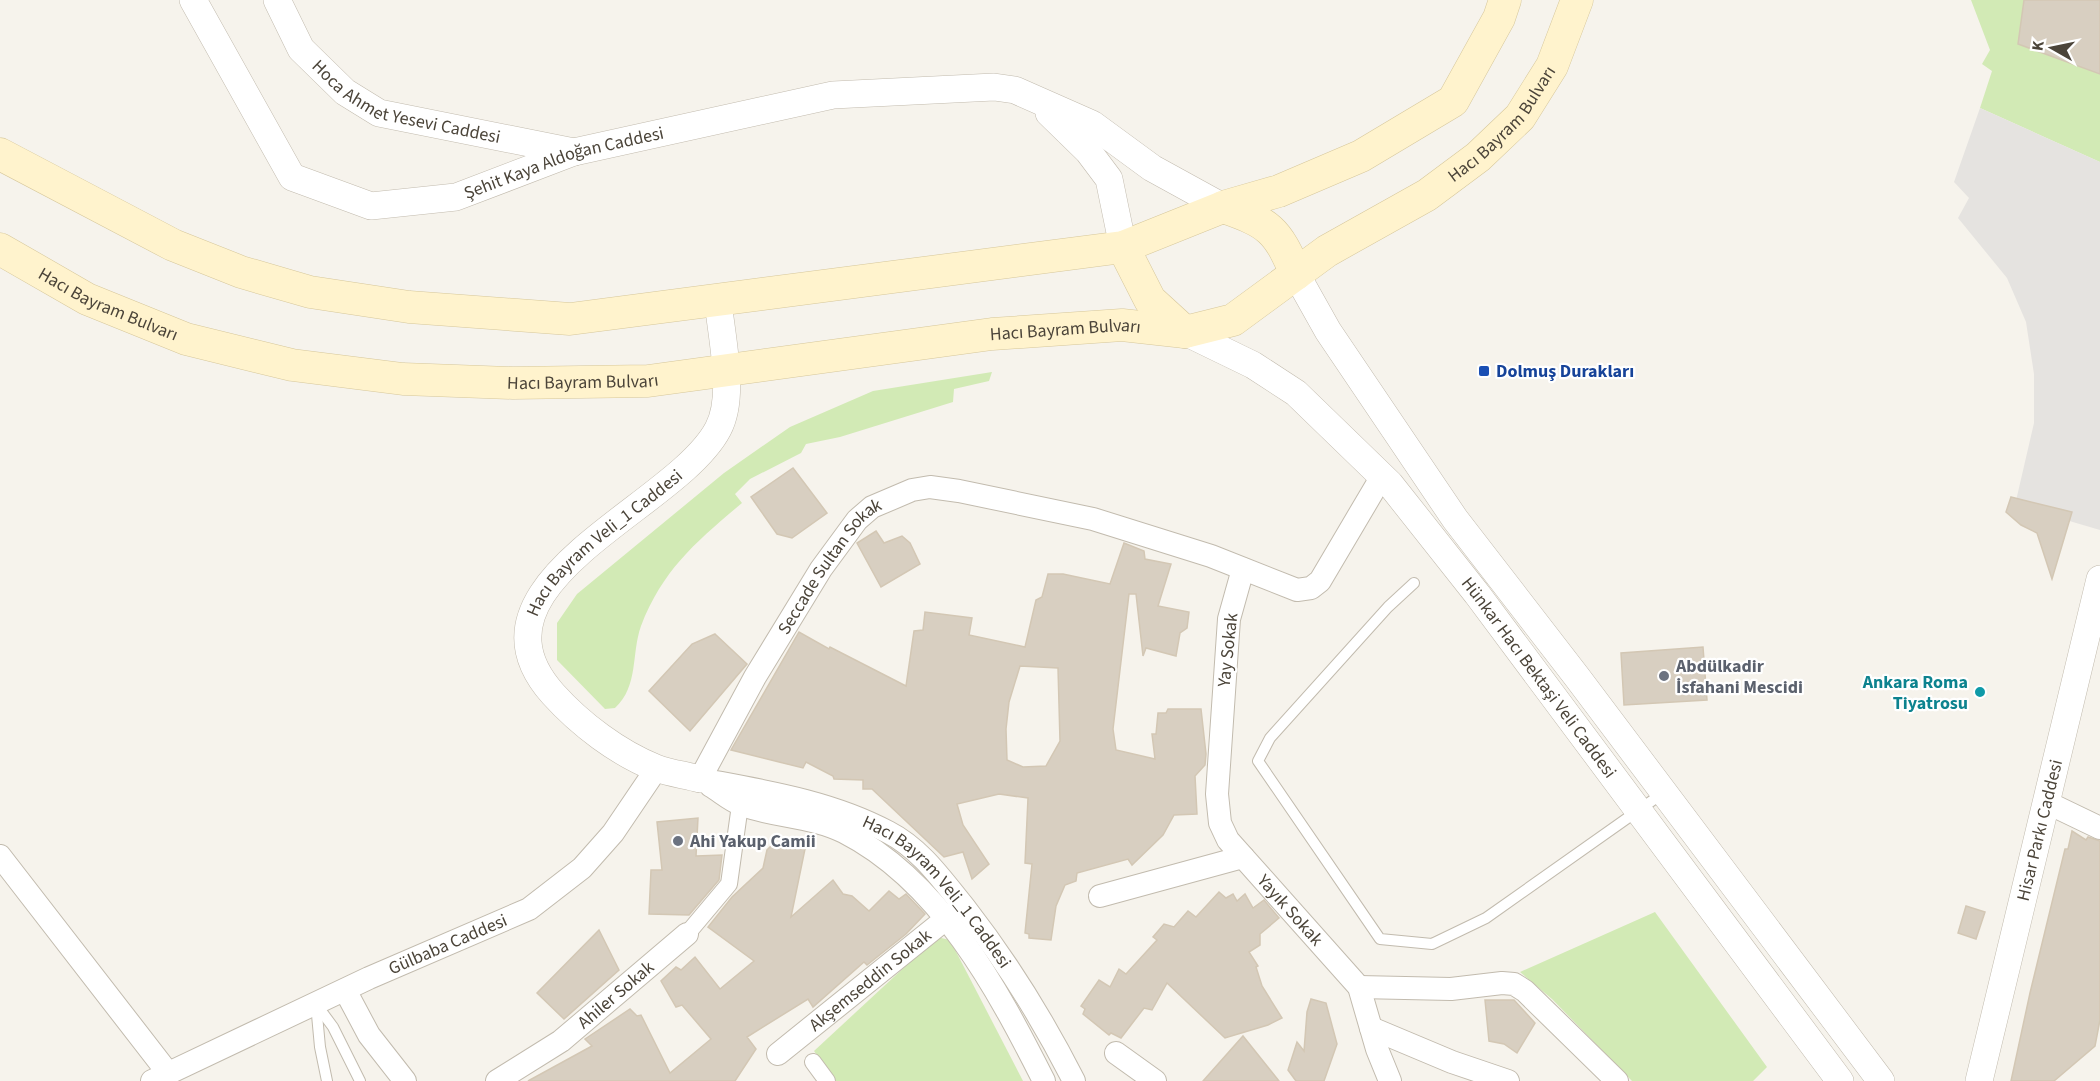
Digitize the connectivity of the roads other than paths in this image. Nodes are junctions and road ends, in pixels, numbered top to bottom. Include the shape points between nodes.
1 (194, 0) edge
2 (277, 0) edge
3 (1505, 0) edge
4 (1577, 0) edge
5 (1038, 101) junction
6 (574, 152) junction
7 (0, 154) edge
8 (1223, 207) junction
9 (1123, 247) junction
10 (0, 249) edge
11 (1296, 274) junction
12 (718, 300) junction
13 (1185, 332) junction
14 (725, 371) junction
15 (1382, 476) junction
16 (1243, 569) junction
17 (2100, 582) edge
18 (1414, 583) dead end
19 (657, 768) junction
20 (700, 779) junction
21 (1663, 793) junction
22 (2048, 803) junction
23 (740, 805) junction
24 (1636, 810) junction
25 (2100, 828) edge
26 (1223, 831) joint
27 (0, 856) edge
28 (1243, 857) junction
29 (1100, 896) dead end
30 (954, 912) junction
31 (687, 934) joint
32 (1359, 987) junction
33 (345, 990) junction
34 (316, 1004) junction
35 (1371, 1028) junction
36 (1116, 1053) dead end
37 (778, 1054) dead end
38 (813, 1062) dead end
39 (192, 1071) edge
40 (160, 1077) edge
41 (327, 1081) edge
42 (360, 1081) edge
43 (405, 1081) edge
44 (497, 1081) edge
45 (827, 1081) edge
46 (1044, 1081) edge
47 (1074, 1081) edge
48 (1155, 1081) edge
49 (1390, 1081) edge
50 (1508, 1081) edge
51 (1617, 1081) edge
52 (1840, 1081) edge
53 (1881, 1081) edge
54 (1979, 1081) edge

1 - 6 street, Şehit Kaya Aldoğan Caddesi via 292,177 371,206 456,197
2 - 6 street, Hoca Ahmet Yesevi Caddesi via 301,49 345,92 379,113
3 - 8 main road via 1453,101 1361,156 1279,190
4 - 11 main road, Hacı Bayram Bulvarı via 1551,66 1512,125 1478,157 1427,195 1327,251
5 - 6 street, Şehit Kaya Aldoğan Caddesi via 1015,90 994,87 833,95
5 - 8 street, Şehit Kaya Aldoğan Caddesi via 1092,124 1152,168
5 - 9 street via 1088,151 1108,179
7 - 12 main road via 173,245 241,272 310,292 409,307 570,319
8 - 9 main road
8 - 11 main road via 1266,224 1284,246
9 - 12 main road
9 - 13 main road, Hacı Bayram Bulvarı via 1150,300
10 - 14 main road, Hacı Bayram Bulvarı via 87,299 186,339 292,365 403,379 513,383 648,381
11 - 13 main road, Hacı Bayram Bulvarı via 1233,320
11 - 21 street, Hünkar Hacı Bektaşi Veli Caddesi via 1328,331 1455,519
12 - 14 street, Hacı Bayram Veli_1 Caddesi
13 - 14 main road, Hacı Bayram Bulvarı via 1122,325 992,334
13 - 15 street, Hünkar Hacı Bektaşi Veli Caddesi via 1252,365 1296,393
14 - 19 street, Hacı Bayram Veli_1 Caddesi via 727,404 719,429 709,443 540,593 526,639 530,659 543,683 561,703 609,742
15 - 16 street via 1330,567 1311,588 1297,590
15 - 24 street, Hünkar Hacı Bektaşi Veli Caddesi via 1477,594
16 - 20 street, Seccade Sultan Sokak via 1164,540 1044,508 930,487 902,493 872,507 856,520 821,569 755,677
16 - 26 street, Yay Sokak via 1229,618 1217,794
17 - 22 street, Hisar Parkı Caddesi
18 - 24 lane via 1270,738 1258,761 1380,939 1432,944 1486,918
19 - 20 street, Hacı Bayram Veli_1 Caddesi
19 - 33 street, Gülbaba Caddesi via 613,833 582,868 529,909
20 - 23 street, Hacı Bayram Veli_1 Caddesi
20 - 30 street, Hacı Bayram Veli_1 Caddesi via 817,804 889,832 945,880
21 - 24 lane
21 - 53 street, Hünkar Hacı Bektaşi Veli Caddesi
22 - 25 street
22 - 54 street, Hisar Parkı Caddesi
23 - 30 street, Hacı Bayram Veli_1 Caddesi via 818,822 842,832 890,862
23 - 31 street, Ahiler Sokak via 729,884
24 - 52 street, Hünkar Hacı Bektaşi Veli Caddesi
26 - 28 street, Yayık Sokak
27 - 40 street
28 - 29 street
28 - 32 street, Yayık Sokak
30 - 37 street, Akşemseddin Sokak
30 - 46 street, Hacı Bayram Veli_1 Caddesi
30 - 47 street, Hacı Bayram Veli_1 Caddesi via 984,931 1048,1030
31 - 44 street, Ahiler Sokak via 561,1041
32 - 35 street
32 - 51 street via 1450,989 1514,984
33 - 34 street, Gülbaba Caddesi
33 - 43 street via 376,1047
34 - 39 street, Gülbaba Caddesi
34 - 41 lane
34 - 42 lane via 333,1027
35 - 49 street
35 - 50 street
36 - 48 street
38 - 45 street
39 - 40 street, Gülbaba Caddesi

